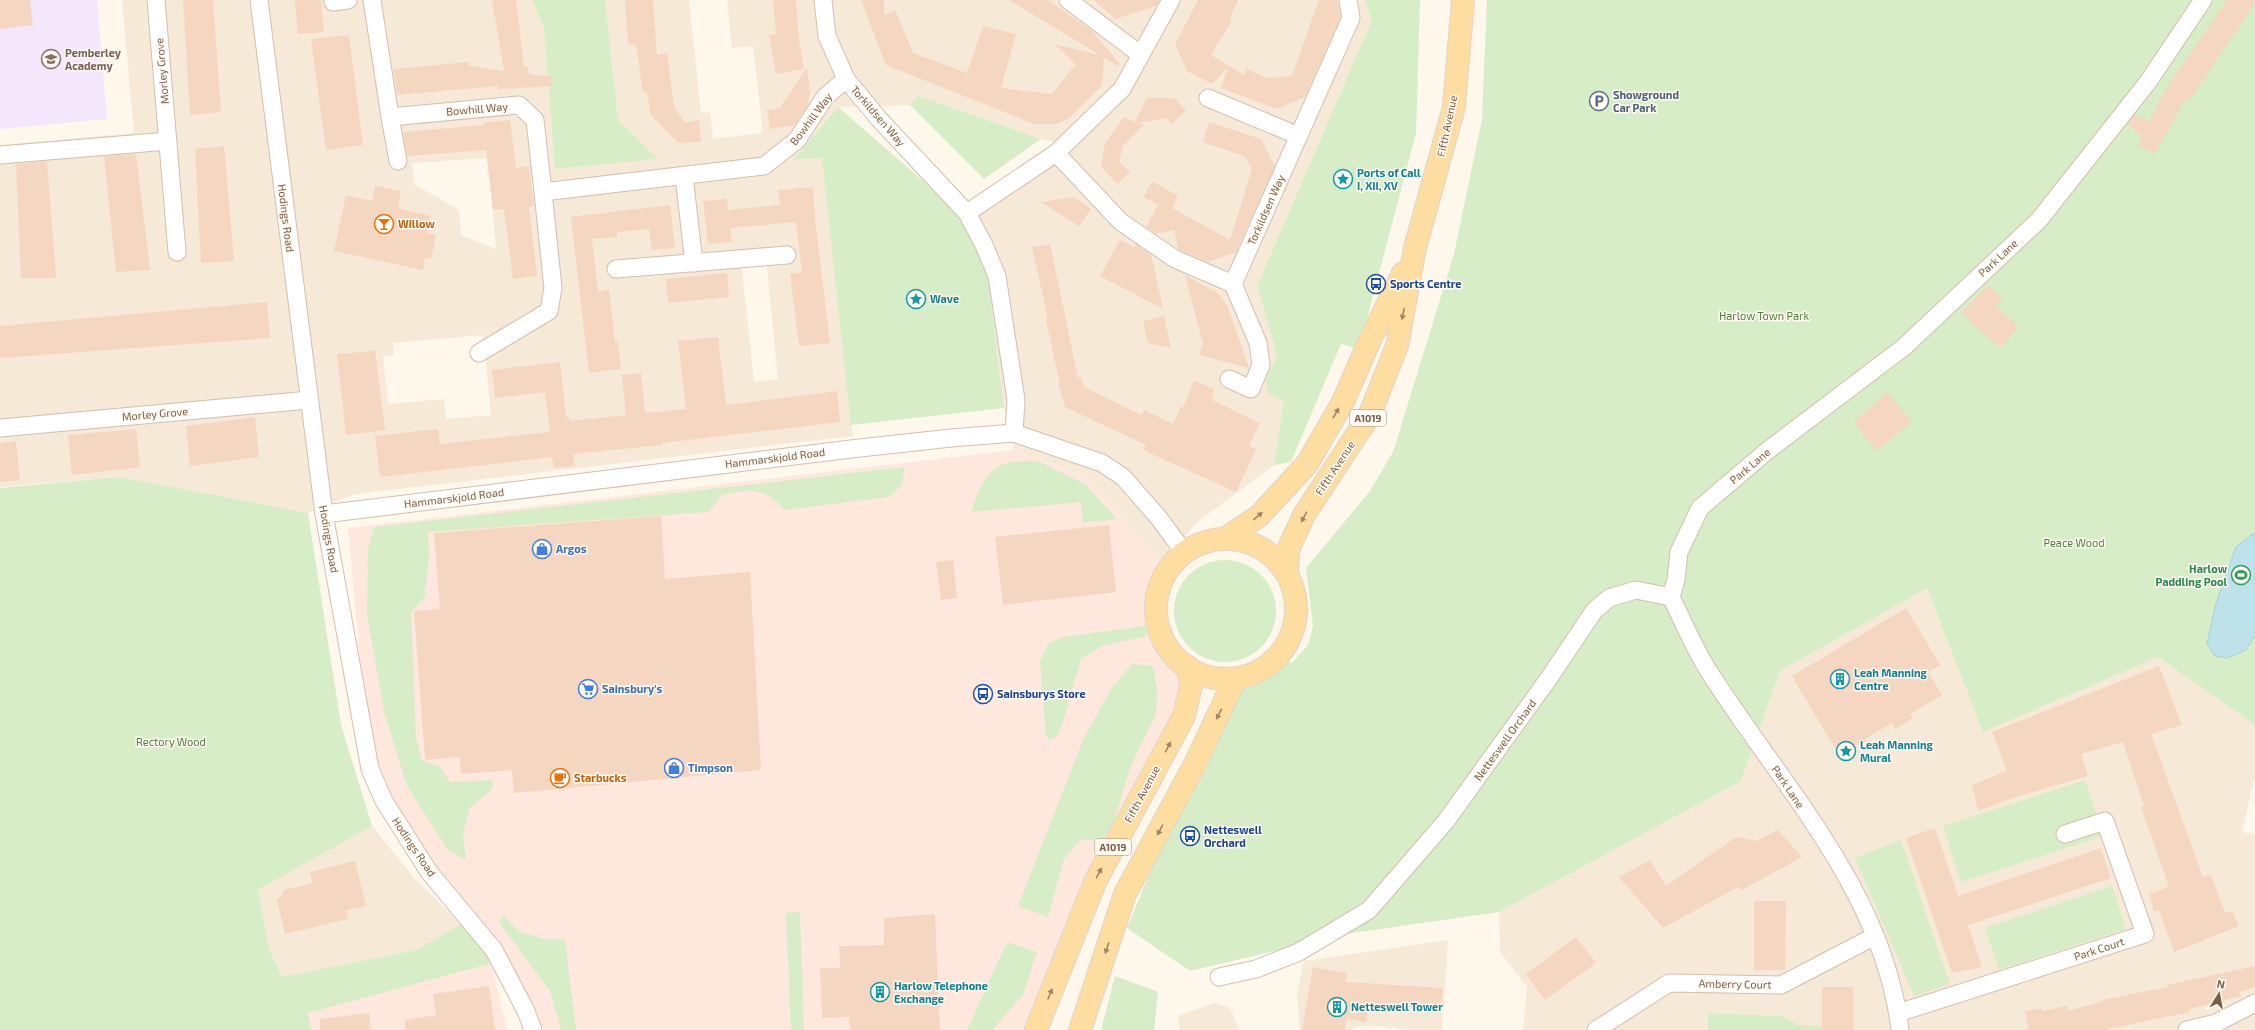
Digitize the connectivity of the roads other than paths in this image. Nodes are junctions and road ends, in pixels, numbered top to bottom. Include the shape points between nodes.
1 (156, 0) edge
2 (259, 0) edge
3 (372, 0) edge
4 (823, 0) edge
5 (1068, 0) edge
6 (1171, 0) edge
7 (1348, 0) edge
8 (1463, 0) edge
9 (2202, 0) edge
10 (1141, 55) junction
11 (846, 79) junction
12 (1208, 98) dead end
13 (390, 117) junction
14 (1299, 136) junction
15 (168, 141) junction
16 (1056, 153) junction
17 (0, 155) edge
18 (398, 161) dead end
19 (684, 176) junction
20 (543, 192) junction
21 (967, 214) junction
22 (1415, 248) junction
23 (177, 252) dead end
24 (787, 255) dead end
25 (694, 263) junction
26 (616, 269) dead end
27 (1233, 284) junction
28 (479, 353) dead end
29 (1229, 379) dead end
30 (309, 400) junction
31 (0, 428) edge
32 (1014, 434) junction
33 (324, 514) junction
34 (1226, 538) junction
35 (1184, 552) junction
36 (1287, 573) junction
37 (1671, 597) junction
38 (1188, 667) junction
39 (1235, 679) junction
40 (2064, 834) dead end
41 (1875, 936) junction
42 (1219, 977) dead end
43 (2255, 1003) edge
44 (1898, 1013) junction
45 (533, 1030) edge
46 (1036, 1030) edge
47 (1080, 1030) edge
48 (1596, 1030) edge
49 (1900, 1030) edge
50 (2187, 1030) edge

1 - 15 street, Morley Grove
2 - 30 street, Hodings Road
3 - 13 street
4 - 11 street, Torkildsen Way via 827,36
5 - 10 street
6 - 10 street
7 - 14 street, Torkildsen Way via 1351,18
8 - 22 main road, Fifth Avenue / A1019 via 1454,107
9 - 37 street, Park Lane via 2148,82 2039,220 1904,347 1767,451 1700,508 1679,552
10 - 16 street via 1122,89
11 - 19 street, Bowhill Way via 825,97 797,140 764,166
11 - 21 street, Torkildsen Way via 879,120
12 - 14 street
13 - 18 street
13 - 20 street, Bowhill Way via 519,105 535,120
14 - 27 street, Torkildsen Way
15 - 17 street
15 - 23 street, Morley Grove
16 - 21 street
16 - 27 street via 1121,222 1175,259
19 - 20 street, Bowhill Way
19 - 25 street
20 - 28 street, Bowhill Way via 553,288 549,311
21 - 32 street, Torkildsen Way via 997,276 1016,400
34 -> 22 main road, Fifth Avenue / A1019 via 1259,516 1307,464 1343,402
22 -> 36 main road, Fifth Avenue / A1019 via 1397,346 1369,416 1304,516 1288,550
24 - 25 street
25 - 26 street
27 - 29 street via 1258,343 1262,365 1251,389
30 - 31 street, Morley Grove
30 - 33 street, Hodings Road
32 - 33 street, Hammarskjold Road via 851,449
32 - 35 street, Hammarskjold Road via 1102,463 1123,477
33 - 45 street, Hodings Road via 370,769 384,801 429,872 494,950
34 - 35 main road via 1204,542
34 - 36 main road via 1244,540 1261,547 1276,558
35 - 38 main road via 1163,578 1156,606 1159,628 1168,648
36 - 39 main road via 1296,594 1297,618 1290,640 1277,659 1258,672
37 - 41 street, Park Lane via 1707,669 1821,834 1870,920
37 - 42 street, Netteswell Orchard via 1636,590 1609,598 1594,611 1550,678 1446,821 1369,910 1299,952 1256,969
38 - 39 main road via 1202,675
46 -> 38 main road, Fifth Avenue / A1019 via 1096,880 1184,716 1190,686
39 -> 47 main road, A1019 via 1195,764 1125,894
40 - 44 street, Park Court via 2105,821 2145,934
41 - 44 street, Park Lane
41 - 48 street, Amberry Court via 1781,986 1669,983
43 - 50 street via 2216,1023
44 - 49 street, Park Lane

